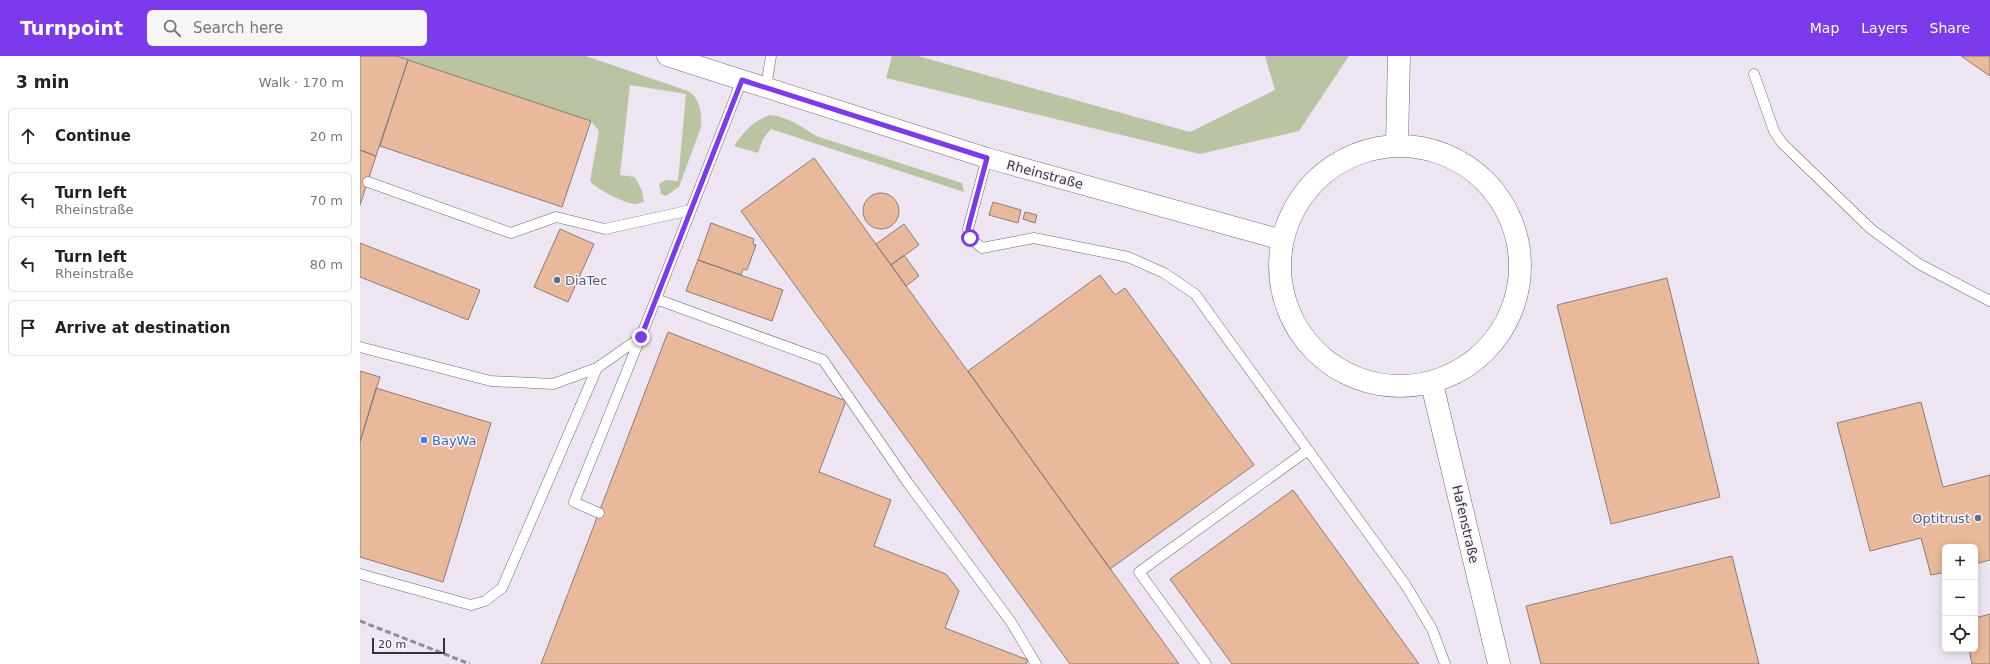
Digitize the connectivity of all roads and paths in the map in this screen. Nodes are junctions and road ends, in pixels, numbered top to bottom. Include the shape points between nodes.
1 (667, 56) edge
2 (771, 56) edge
3 (1399, 56) edge
4 (1754, 74) dead end
5 (742, 80) junction
6 (766, 87) junction
7 (1397, 145) junction
8 (987, 158) junction
9 (368, 182) dead end
10 (691, 210) junction
11 (1282, 240) junction
12 (656, 298) junction
13 (1990, 301) edge
14 (641, 337) junction
15 (360, 347) edge
16 (597, 368) junction
17 (1432, 384) junction
18 (1308, 450) junction
19 (599, 513) dead end
20 (360, 574) edge
21 (1036, 664) edge
22 (1206, 664) edge
23 (1445, 664) edge
24 (1499, 664) edge

1 - 5 street, Rheinstraße
2 - 6 lane
3 - 7 street
4 - 13 lane via 1774,131 1782,143 1871,229 1919,264
5 - 6 street, Rheinstraße
5 - 10 lane
6 - 8 street, Rheinstraße
7 - 11 street via 1366,150 1336,163 1312,184 1293,210
7 - 17 street via 1432,149 1464,164 1491,186 1510,216 1520,249 1520,284 1510,318 1491,347 1464,370
8 - 11 street, Rheinstraße
8 - 18 lane via 968,229 970,238 982,248 1034,238 1128,257 1164,273 1195,294
9 - 10 lane via 511,233 556,217 605,229
10 - 12 lane
11 - 17 street via 1280,275 1287,310 1305,340 1330,365 1362,381 1397,388
12 - 14 lane
12 - 21 lane via 823,360 908,483 1011,622
14 - 16 lane
14 - 19 lane via 574,502
15 - 16 lane via 491,381 553,384
16 - 20 lane via 502,588 485,601 471,605
17 - 24 street, Hafenstraße
18 - 22 lane via 1139,572
18 - 23 lane via 1405,584 1432,629

